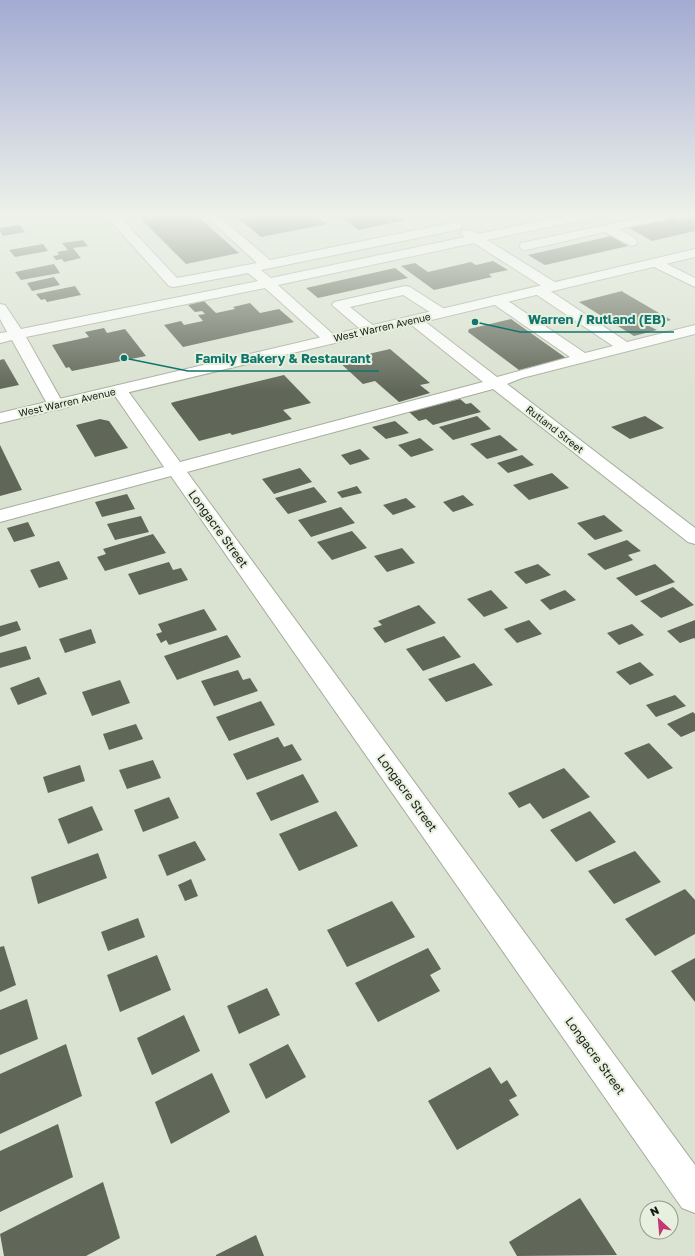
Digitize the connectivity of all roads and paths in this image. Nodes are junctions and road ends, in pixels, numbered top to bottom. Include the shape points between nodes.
1 (166, 274) edge
2 (222, 274) edge
3 (258, 274) edge
4 (312, 274) edge
5 (524, 274) edge
6 (609, 274) edge
7 (678, 274) edge
8 (269, 283) junction
9 (695, 283) edge
10 (546, 289) junction
11 (497, 300) junction
12 (0, 308) edge
13 (441, 313) junction
14 (414, 320) junction
15 (695, 329) edge
16 (370, 330) junction
17 (18, 334) junction
18 (0, 338) edge
19 (330, 339) junction
20 (625, 347) junction
21 (582, 358) junction
22 (495, 383) junction
23 (119, 390) junction
24 (56, 405) junction
25 (0, 418) edge
26 (175, 469) junction
27 (0, 516) edge
28 (695, 538) edge
29 (695, 1195) edge

1 - 2 street via 174,283
3 - 8 street
4 - 8 street
5 - 10 street
6 - 10 street, West Warren Avenue
7 - 9 street
8 - 17 street
8 - 19 street
10 - 11 street, West Warren Avenue
10 - 20 street
11 - 13 street, West Warren Avenue
11 - 21 street
12 - 17 street
13 - 14 street, West Warren Avenue
13 - 16 street via 405,290 339,305
14 - 16 street, West Warren Avenue
14 - 22 street, Rutland Street
15 - 20 street
16 - 19 street, West Warren Avenue
17 - 18 street
17 - 24 street
19 - 23 street, West Warren Avenue
20 - 21 street
21 - 22 street
22 - 26 street
22 - 28 street, Rutland Street
23 - 24 street, West Warren Avenue
23 - 26 street, Longacre Street
24 - 25 street, West Warren Avenue
26 - 27 street
26 - 29 street, Longacre Street

